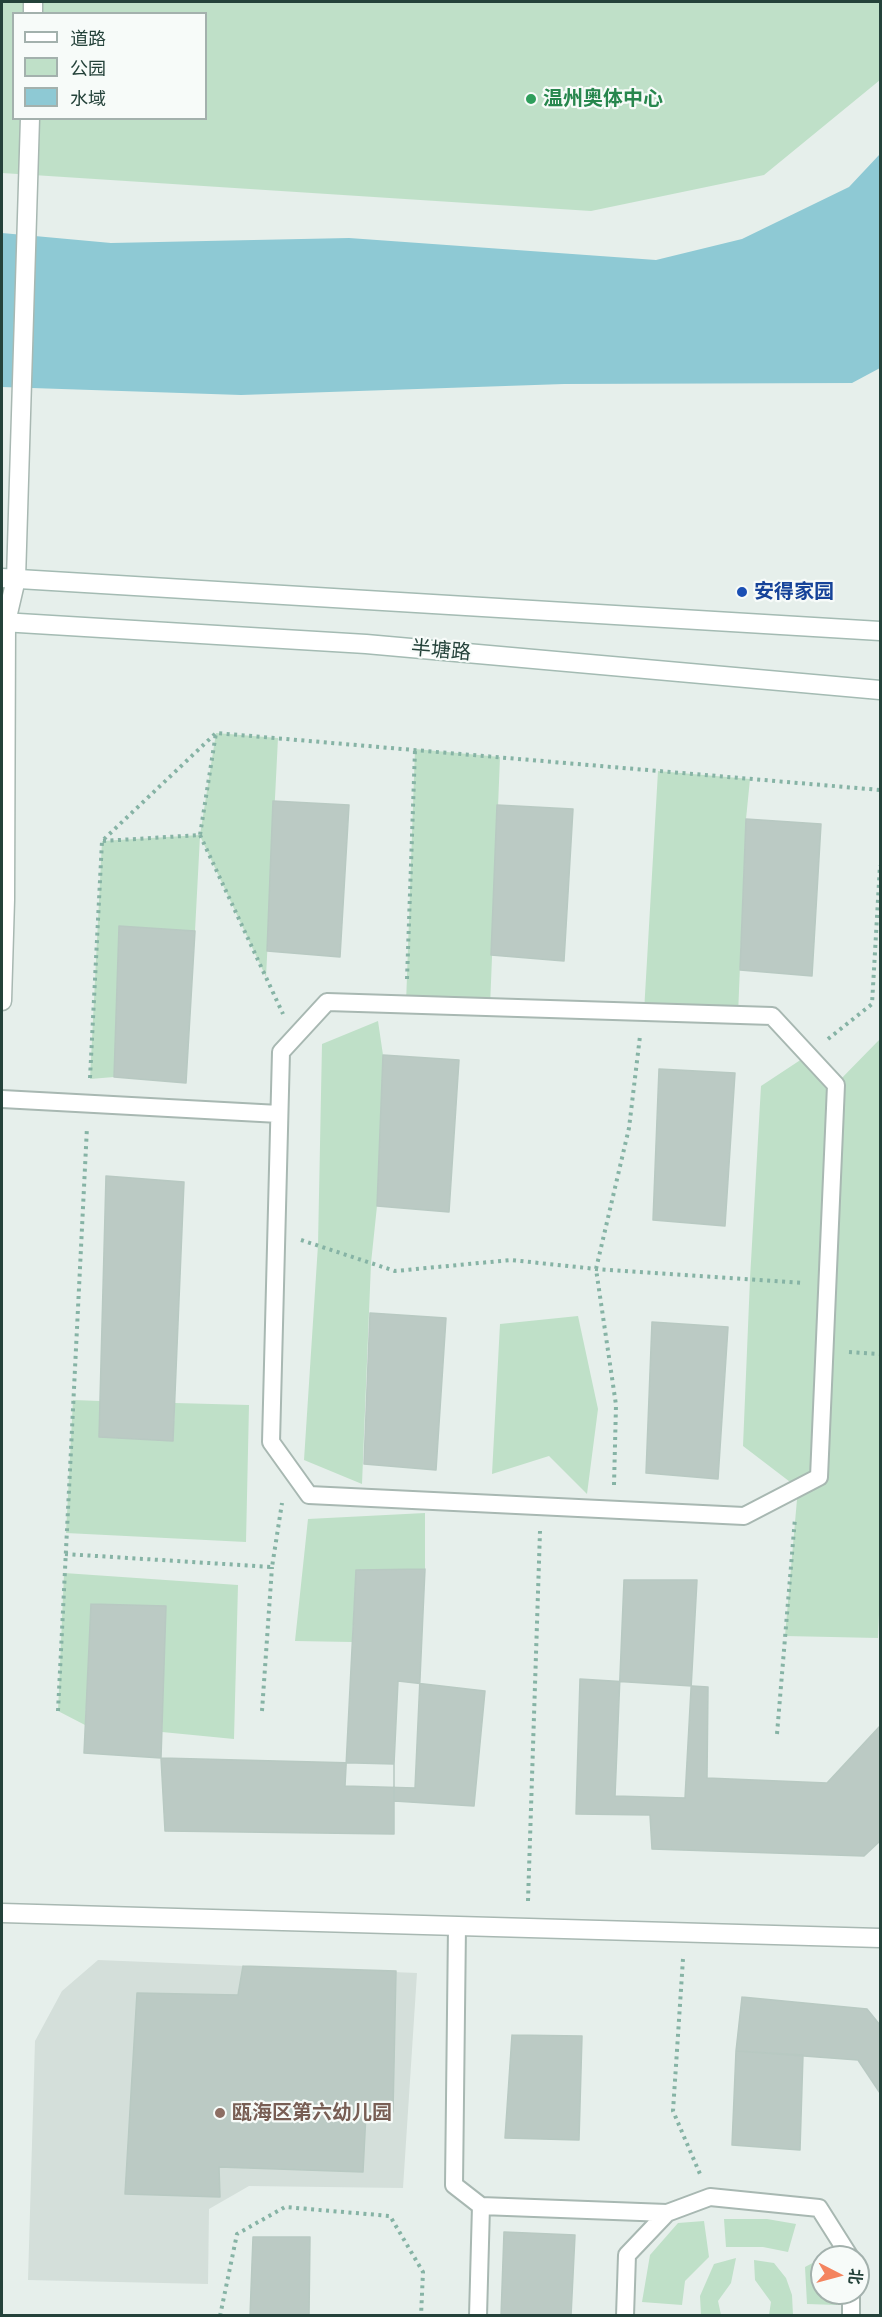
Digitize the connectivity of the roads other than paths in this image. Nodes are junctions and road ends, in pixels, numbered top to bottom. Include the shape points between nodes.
1 (30, 120) edge
2 (9, 579) edge
3 (4, 622) edge
4 (880, 631) edge
5 (880, 690) edge
6 (2, 1001) edge
7 (2, 1099) edge
8 (279, 1114) junction
9 (2, 1912) edge
10 (457, 1926) junction
11 (880, 1938) edge
12 (481, 2206) junction
13 (667, 2213) junction
14 (842, 2245) edge
15 (478, 2316) edge
16 (625, 2316) edge

1 - 2 street via 22,370
2 - 3 street
2 - 4 street
3 - 5 street, 半塘路 via 366,644
3 - 6 street
7 - 8 lane
8 - 8 lane via 281,1052 327,1002 772,1016 836,1085 819,1477 744,1516 309,1495 271,1442
9 - 10 street
10 - 11 street
10 - 12 lane via 454,2185
12 - 13 lane
12 - 15 lane
13 - 14 lane via 710,2197 819,2208
13 - 16 lane via 627,2254

